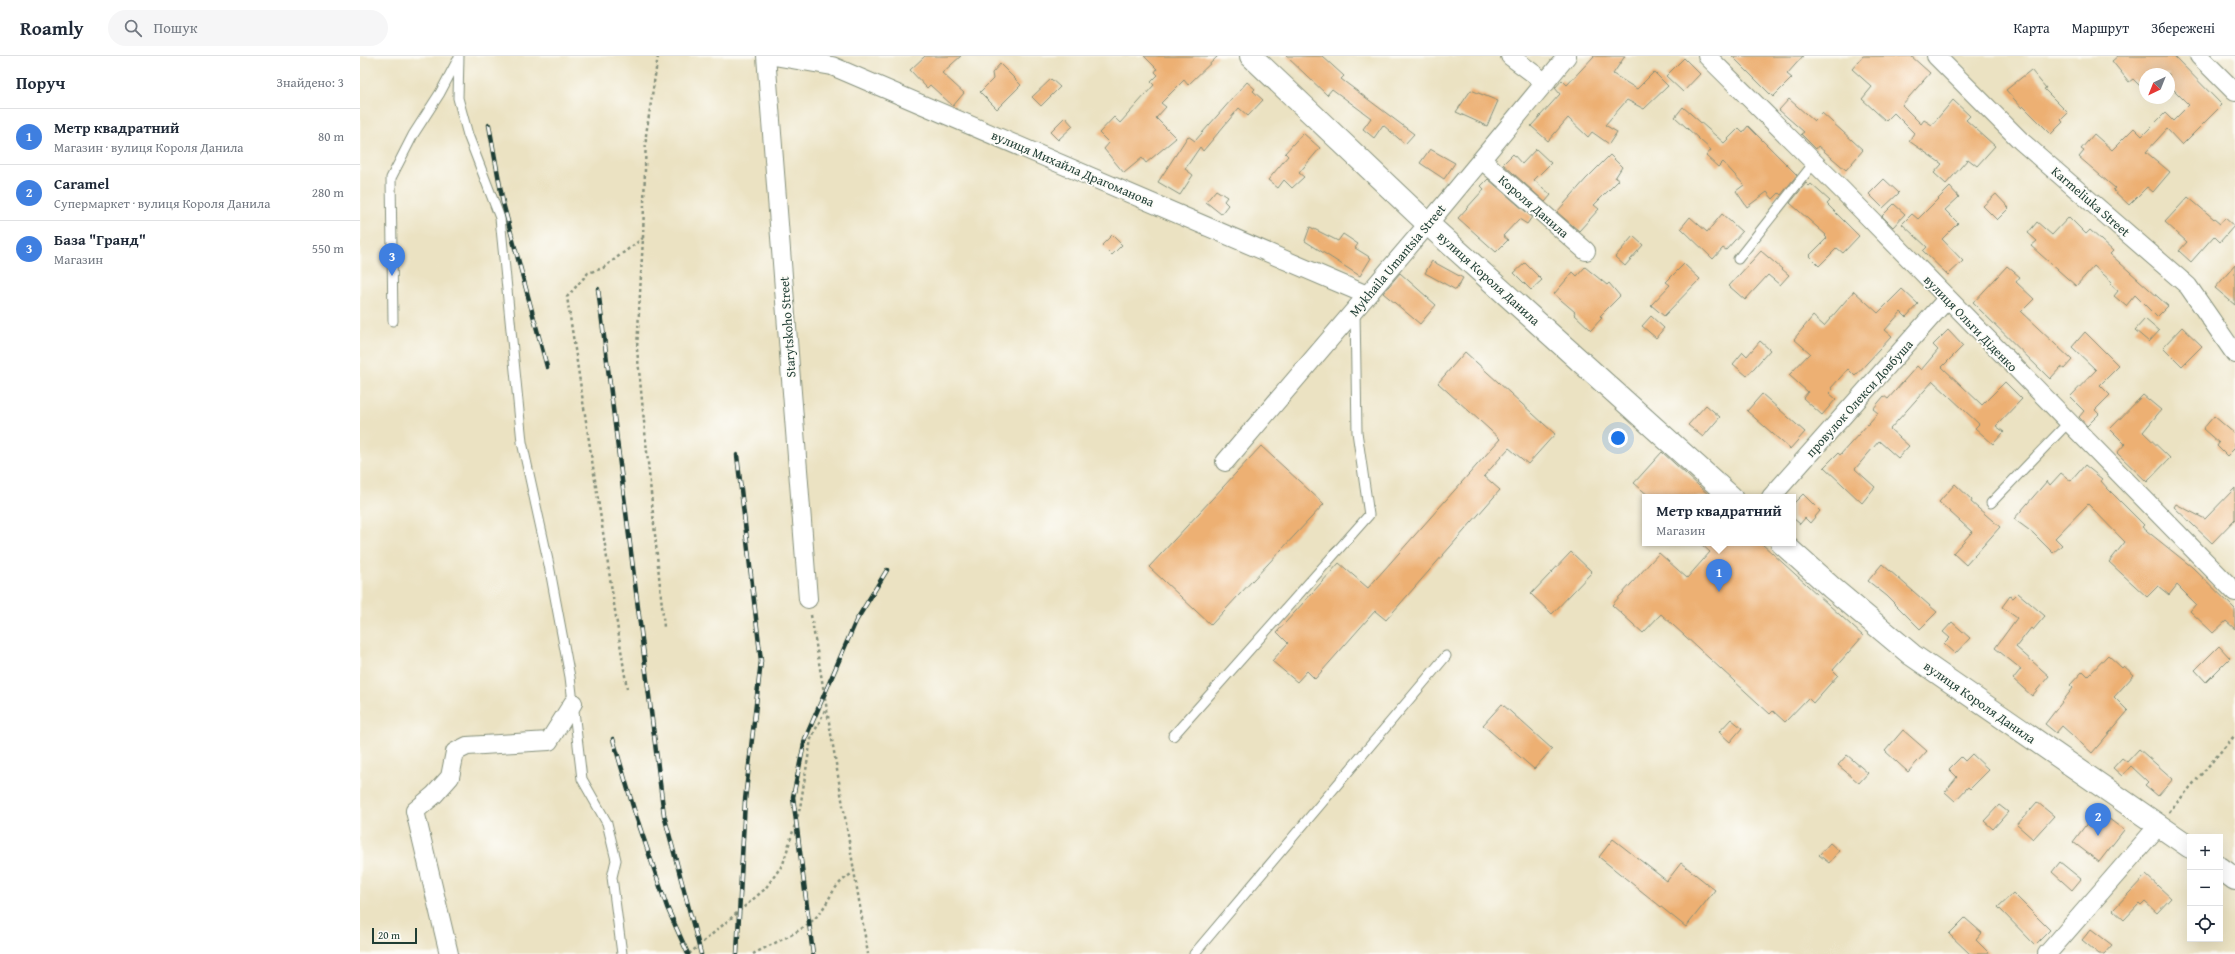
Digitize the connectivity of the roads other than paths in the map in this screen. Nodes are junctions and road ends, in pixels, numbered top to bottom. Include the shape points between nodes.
1 (766, 56) edge
2 (774, 56) edge
3 (1251, 56) edge
4 (1510, 56) edge
5 (1567, 56) edge
6 (1706, 56) edge
7 (1936, 56) edge
8 (2199, 56) edge
9 (458, 58) edge
10 (1546, 83) junction
11 (2235, 92) edge
12 (1482, 160) junction
13 (1814, 163) junction
14 (1428, 224) junction
15 (1586, 251) dead end
16 (1738, 258) dead end
17 (1368, 295) junction
18 (1947, 298) junction
19 (1355, 310) junction
20 (393, 321) dead end
21 (2234, 350) edge
22 (2068, 422) junction
23 (1225, 462) dead end
24 (1728, 494) edge
25 (1774, 494) edge
26 (1990, 503) dead end
27 (1785, 546) edge
28 (2235, 592) edge
29 (808, 599) road end
30 (1446, 656) dead end
31 (573, 702) junction
32 (1173, 736) dead end
33 (2159, 825) junction
34 (2187, 845) edge
35 (2223, 870) edge
36 (2235, 879) edge
37 (449, 954) edge
38 (622, 954) edge
39 (1194, 954) edge
40 (2047, 954) edge

1 - 29 street, Starytskoho Street
2 - 17 street, вулиця Михайла Драгоманова via 832,66
3 - 14 main road, вулиця Короля Данила
4 - 10 street
5 - 10 street, Mykhaila Umantsia Street
6 - 13 street, вулиця Ольги Діденко
7 - 21 street, Karmeliuka Street via 2021,141 2188,286
8 - 11 street
9 - 20 lane via 391,178
9 - 31 lane via 460,106 468,136 500,218 522,442 549,565
10 - 12 street, Mykhaila Umantsia Street
12 - 14 street, Mykhaila Umantsia Street
12 - 15 street, Короля Данила
13 - 16 lane
13 - 18 street, вулиця Ольги Діденко
14 - 17 street, Mykhaila Umantsia Street
14 - 24 main road, вулиця Короля Данила
17 - 19 street, Mykhaila Umantsia Street
18 - 22 street, вулиця Ольги Діденко
18 - 25 street, провулок Олекси Довбуша
19 - 23 street, Mykhaila Umantsia Street
19 - 32 lane via 1357,432 1369,515
22 - 26 lane
22 - 28 street, вулиця Ольги Діденко
27 - 33 main road, вулиця Короля Данила via 1912,655
30 - 39 lane
31 - 37 street via 549,741 466,746 455,752 450,777 415,811
31 - 38 lane via 582,780 607,823 616,860 612,877
33 - 34 main road, вулиця Короля Данила
33 - 40 street
35 - 36 main road

